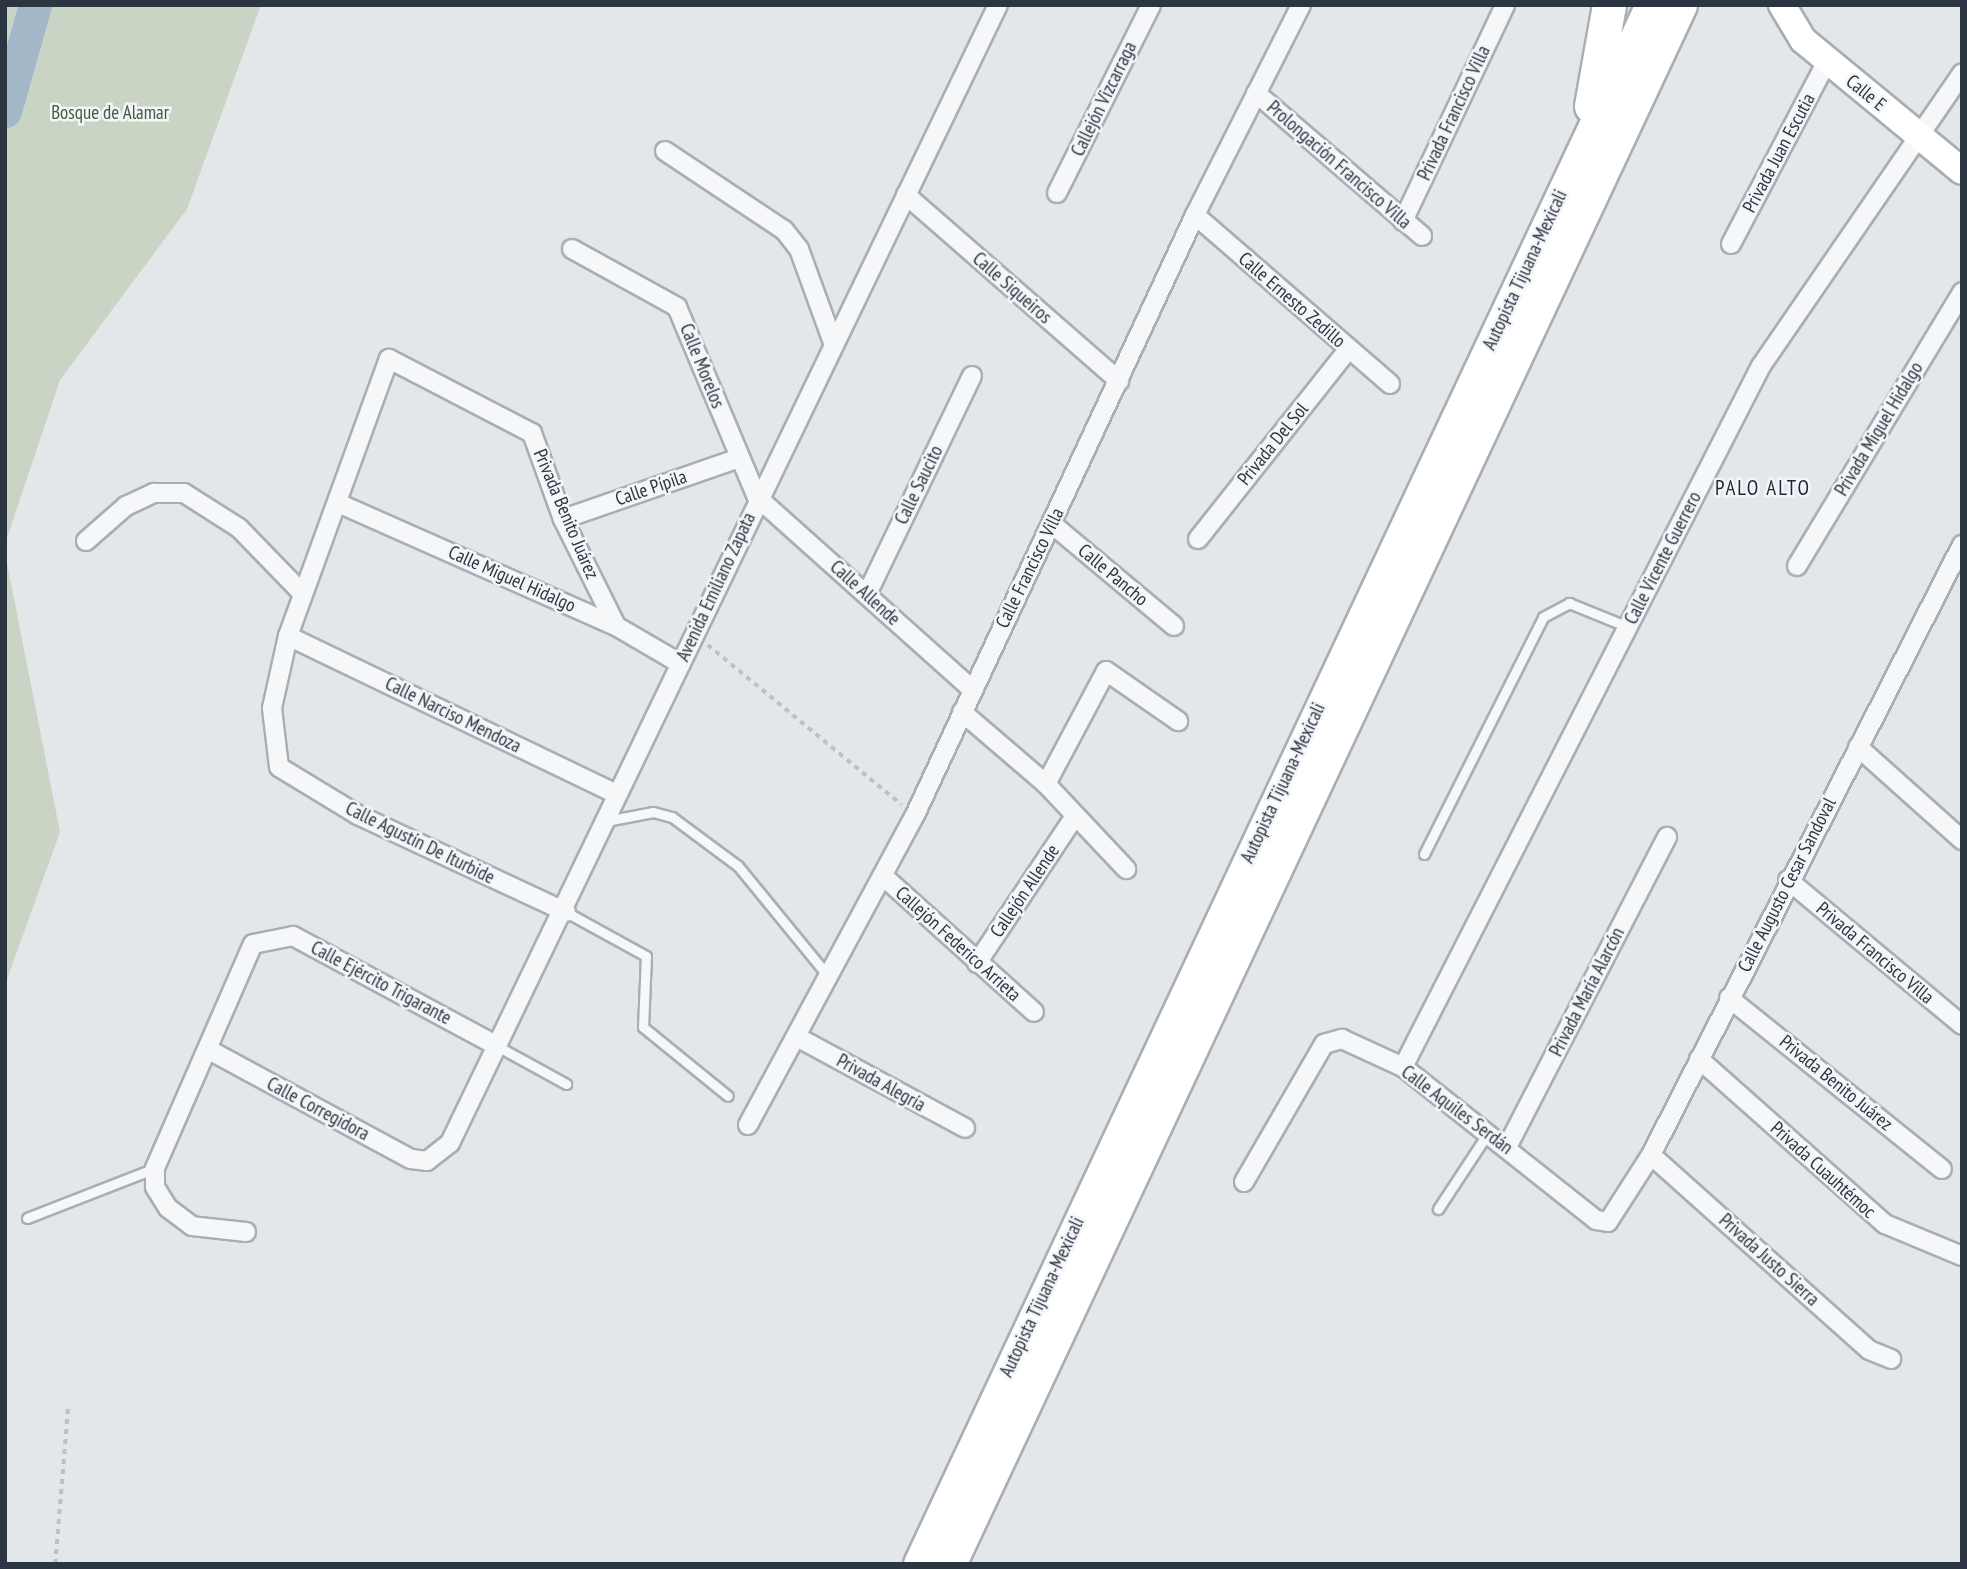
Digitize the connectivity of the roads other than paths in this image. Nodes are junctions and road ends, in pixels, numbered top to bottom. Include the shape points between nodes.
1 (998, 5) edge
2 (1151, 5) edge
3 (1301, 5) edge
4 (1505, 5) edge
5 (1609, 5) edge
6 (1651, 5) edge
7 (1680, 5) edge
8 (1782, 5) edge
9 (1827, 61) junction
10 (1962, 73) edge
11 (1256, 93) junction
12 (1919, 136) junction
13 (1587, 137) junction
14 (665, 151) dead end
15 (1962, 171) edge
16 (1057, 193) dead end
17 (906, 195) junction
18 (1195, 215) junction
19 (1403, 221) junction
20 (1422, 236) dead end
21 (1731, 244) dead end
22 (572, 249) dead end
23 (1962, 292) edge
24 (834, 345) junction
25 (1348, 350) junction
26 (972, 376) dead end
27 (1119, 381) junction
28 (1390, 384) dead end
29 (738, 458) junction
30 (757, 497) junction
31 (338, 503) junction
32 (564, 519) junction
33 (1052, 524) junction
34 (1198, 539) dead end
35 (86, 541) dead end
36 (1962, 545) edge
37 (1797, 566) dead end
38 (302, 593) junction
39 (867, 594) junction
40 (616, 626) junction
41 (1174, 626) dead end
42 (1628, 627) junction
43 (288, 636) junction
44 (681, 664) junction
45 (972, 689) junction
46 (962, 712) junction
47 (1178, 721) dead end
48 (1858, 747) junction
49 (1046, 784) junction
50 (617, 794) junction
51 (1073, 819) junction
52 (606, 821) junction
53 (1667, 837) dead end
54 (1962, 840) edge
55 (1424, 854) dead end
56 (1126, 869) dead end
57 (883, 876) junction
58 (1788, 880) junction
59 (566, 912) junction
60 (977, 963) junction
61 (828, 976) junction
62 (1728, 998) junction
63 (1034, 1012) dead end
64 (1962, 1025) edge
65 (797, 1037) junction
66 (497, 1046) junction
67 (211, 1051) junction
68 (1699, 1059) junction
69 (1403, 1067) junction
70 (566, 1084) dead end
71 (728, 1096) dead end
72 (748, 1125) dead end
73 (965, 1128) dead end
74 (1489, 1131) junction
75 (1507, 1147) junction
76 (1651, 1155) junction
77 (427, 1161) joint
78 (155, 1168) junction
79 (1942, 1169) dead end
80 (1244, 1182) dead end
81 (1438, 1209) dead end
82 (27, 1218) dead end
83 (1608, 1222) joint
84 (246, 1232) dead end
85 (1962, 1256) edge
86 (1891, 1359) dead end
87 (920, 1564) edge
88 (949, 1564) edge

1 - 17 street, Avenida Emiliano Zapata
2 - 16 street, Callejón Vizcarraga
3 - 11 street, Calle Francisco Villa
4 - 19 street, Privada Francisco Villa
5 - 13 highway
6 - 13 highway, Autopista Tijuana-Mexicali
7 - 88 highway, Autopista Tijuana-Mexicali
8 - 9 main road, Calle E via 1803,40
9 - 12 main road, Calle E
9 - 21 street, Privada Juan Escutia
10 - 12 street, Calle Vicente Guerrero
11 - 18 street, Calle Francisco Villa
11 - 19 street, Prolongación Francisco Villa
12 - 15 main road, Calle E
12 - 42 street, Calle Vicente Guerrero via 1761,366
13 - 87 highway, Autopista Tijuana-Mexicali
14 - 24 street via 784,230 799,250
17 - 24 street, Avenida Emiliano Zapata
17 - 27 street, Calle Siqueiros
18 - 25 street, Calle Ernesto Zedillo
18 - 27 street, Calle Francisco Villa
19 - 20 street, Prolongación Francisco Villa
22 - 29 street, Calle Morelos via 677,307
23 - 37 street, Privada Miguel Hidalgo
24 - 30 street, Avenida Emiliano Zapata
25 - 28 street, Calle Ernesto Zedillo
25 - 34 street, Privada Del Sol
26 - 39 street, Calle Saucito
27 - 33 street, Calle Francisco Villa
29 - 30 street, Calle Morelos
29 - 32 street, Calle Pípila
30 - 39 street, Calle Allende
30 - 44 street, Avenida Emiliano Zapata
31 - 32 street, Privada Benito Juárez via 389,359 532,433
31 - 38 street
31 - 40 street, Calle Miguel Hidalgo
32 - 40 street, Privada Benito Juárez
33 - 41 street, Calle Pancho
33 - 45 street, Calle Francisco Villa
35 - 38 street via 126,506 154,493 184,493 213,508
36 - 48 street, Calle Augusto Cesar Sandoval
38 - 43 street
39 - 45 street, Calle Allende
40 - 44 street, Calle Miguel Hidalgo
42 - 55 lane via 1569,603 1544,617
42 - 69 street, Calle Vicente Guerrero
43 - 50 street, Calle Narciso Mendoza
43 - 59 street, Calle Agustín De Iturbide via 272,708 279,766 358,815
44 - 50 street, Avenida Emiliano Zapata
45 - 46 street, Calle Francisco Villa
46 - 49 street
46 - 57 street, Calle Francisco Villa
47 - 49 street via 1107,671
48 - 54 street
48 - 58 street, Calle Augusto Cesar Sandoval
49 - 51 street
50 - 52 street, Avenida Emiliano Zapata
51 - 56 street
51 - 60 street, Callejón Allende
52 - 59 street, Avenida Emiliano Zapata
52 - 61 lane via 653,812 672,817 745,873
53 - 75 street, Privada María Alarcón
57 - 60 street, Callejón Federico Arrieta
57 - 61 street, Calle Francisco Villa
58 - 62 street, Calle Augusto Cesar Sandoval
58 - 64 street, Privada Francisco Villa
59 - 66 street, Avenida Emiliano Zapata
59 - 71 lane via 646,956 643,1027
60 - 63 street, Callejón Federico Arrieta
61 - 65 street, Calle Francisco Villa
62 - 68 street, Calle Augusto Cesar Sandoval
62 - 79 street, Privada Benito Juárez
65 - 72 street, Calle Francisco Villa
65 - 73 street, Privada Alegría
66 - 67 street, Calle Ejército Trigarante via 293,936 253,944 236,974
66 - 70 lane
66 - 77 street, Avenida Emiliano Zapata via 450,1143
67 - 77 street, Calle Corregidora via 411,1159
67 - 78 street, Calle Ejército Trigarante
68 - 76 street, Calle Augusto Cesar Sandoval
68 - 85 street, Privada Cuauhtémoc via 1885,1224
69 - 74 street, Calle Aquiles Serdán
69 - 80 street, Calle Aquiles Serdán via 1342,1039 1324,1044
74 - 75 street, Calle Aquiles Serdán
74 - 81 lane
75 - 83 street, Calle Aquiles Serdán via 1596,1220
76 - 83 street, Calle Augusto Cesar Sandoval
76 - 86 street, Privada Justo Sierra via 1869,1350
78 - 82 lane
78 - 84 street via 155,1186 168,1209 192,1226

